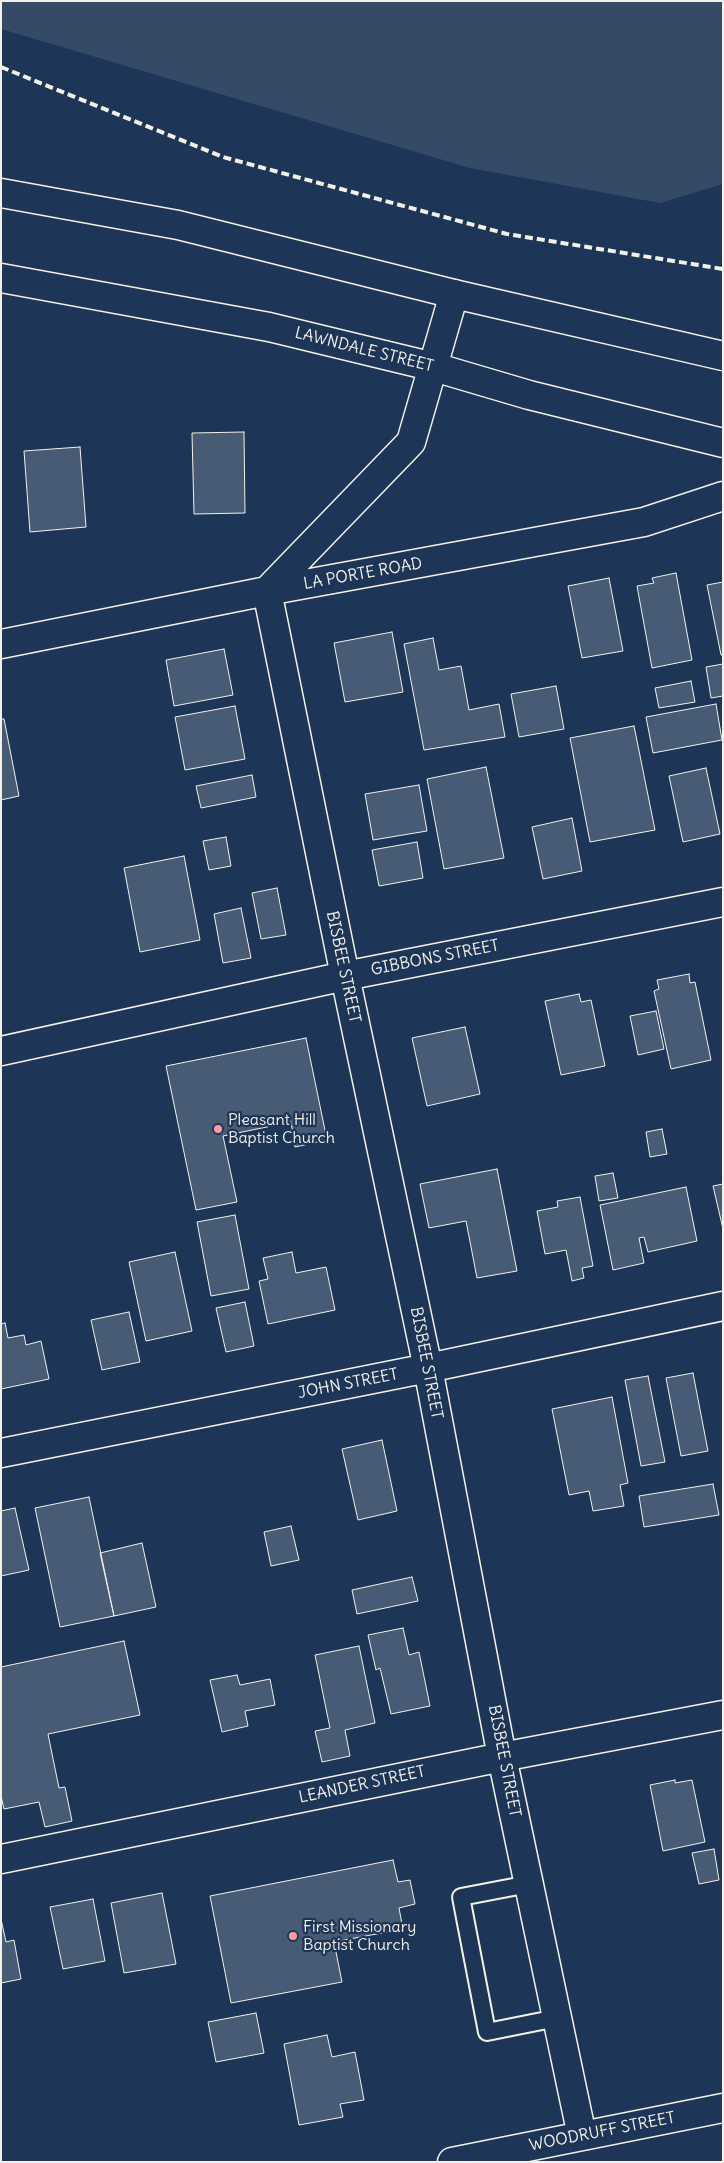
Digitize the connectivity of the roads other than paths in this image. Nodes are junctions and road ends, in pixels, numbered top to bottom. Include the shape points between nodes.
1 (1, 192) edge
2 (1, 278) edge
3 (454, 294) junction
4 (723, 356) edge
5 (434, 366) junction
6 (723, 443) edge
7 (723, 496) edge
8 (267, 591) junction
9 (1, 644) edge
10 (723, 902) edge
11 (345, 976) junction
12 (1, 1052) edge
13 (723, 1306) edge
14 (428, 1368) junction
15 (1, 1453) edge
16 (723, 1715) edge
17 (502, 1757) junction
18 (1, 1859) edge
19 (529, 1884) junction
20 (557, 2018) junction
21 (723, 2108) edge
22 (582, 2136) junction
23 (452, 2162) edge

1 - 3 street via 178,225
2 - 5 street, LAWNDALE STREET via 269,327
3 - 4 street
3 - 5 street
5 - 6 street, LAWNDALE STREET via 529,395
5 - 8 street via 411,442
7 - 8 street, LA PORTE ROAD via 644,522
8 - 9 street, LA PORTE ROAD
8 - 11 street, BISBEE STREET
10 - 11 street, GIBBONS STREET
11 - 12 street, GIBBONS STREET
11 - 14 street, BISBEE STREET
13 - 14 street, JOHN STREET
14 - 15 street, JOHN STREET
14 - 17 street, BISBEE STREET
16 - 17 street, LEANDER STREET
17 - 18 street, LEANDER STREET
17 - 19 street, BISBEE STREET
19 - 20 street, BISBEE STREET
19 - 20 lane via 461,1897 487,2032
20 - 22 street, BISBEE STREET
21 - 22 street, WOODRUFF STREET
22 - 23 street, WOODRUFF STREET

